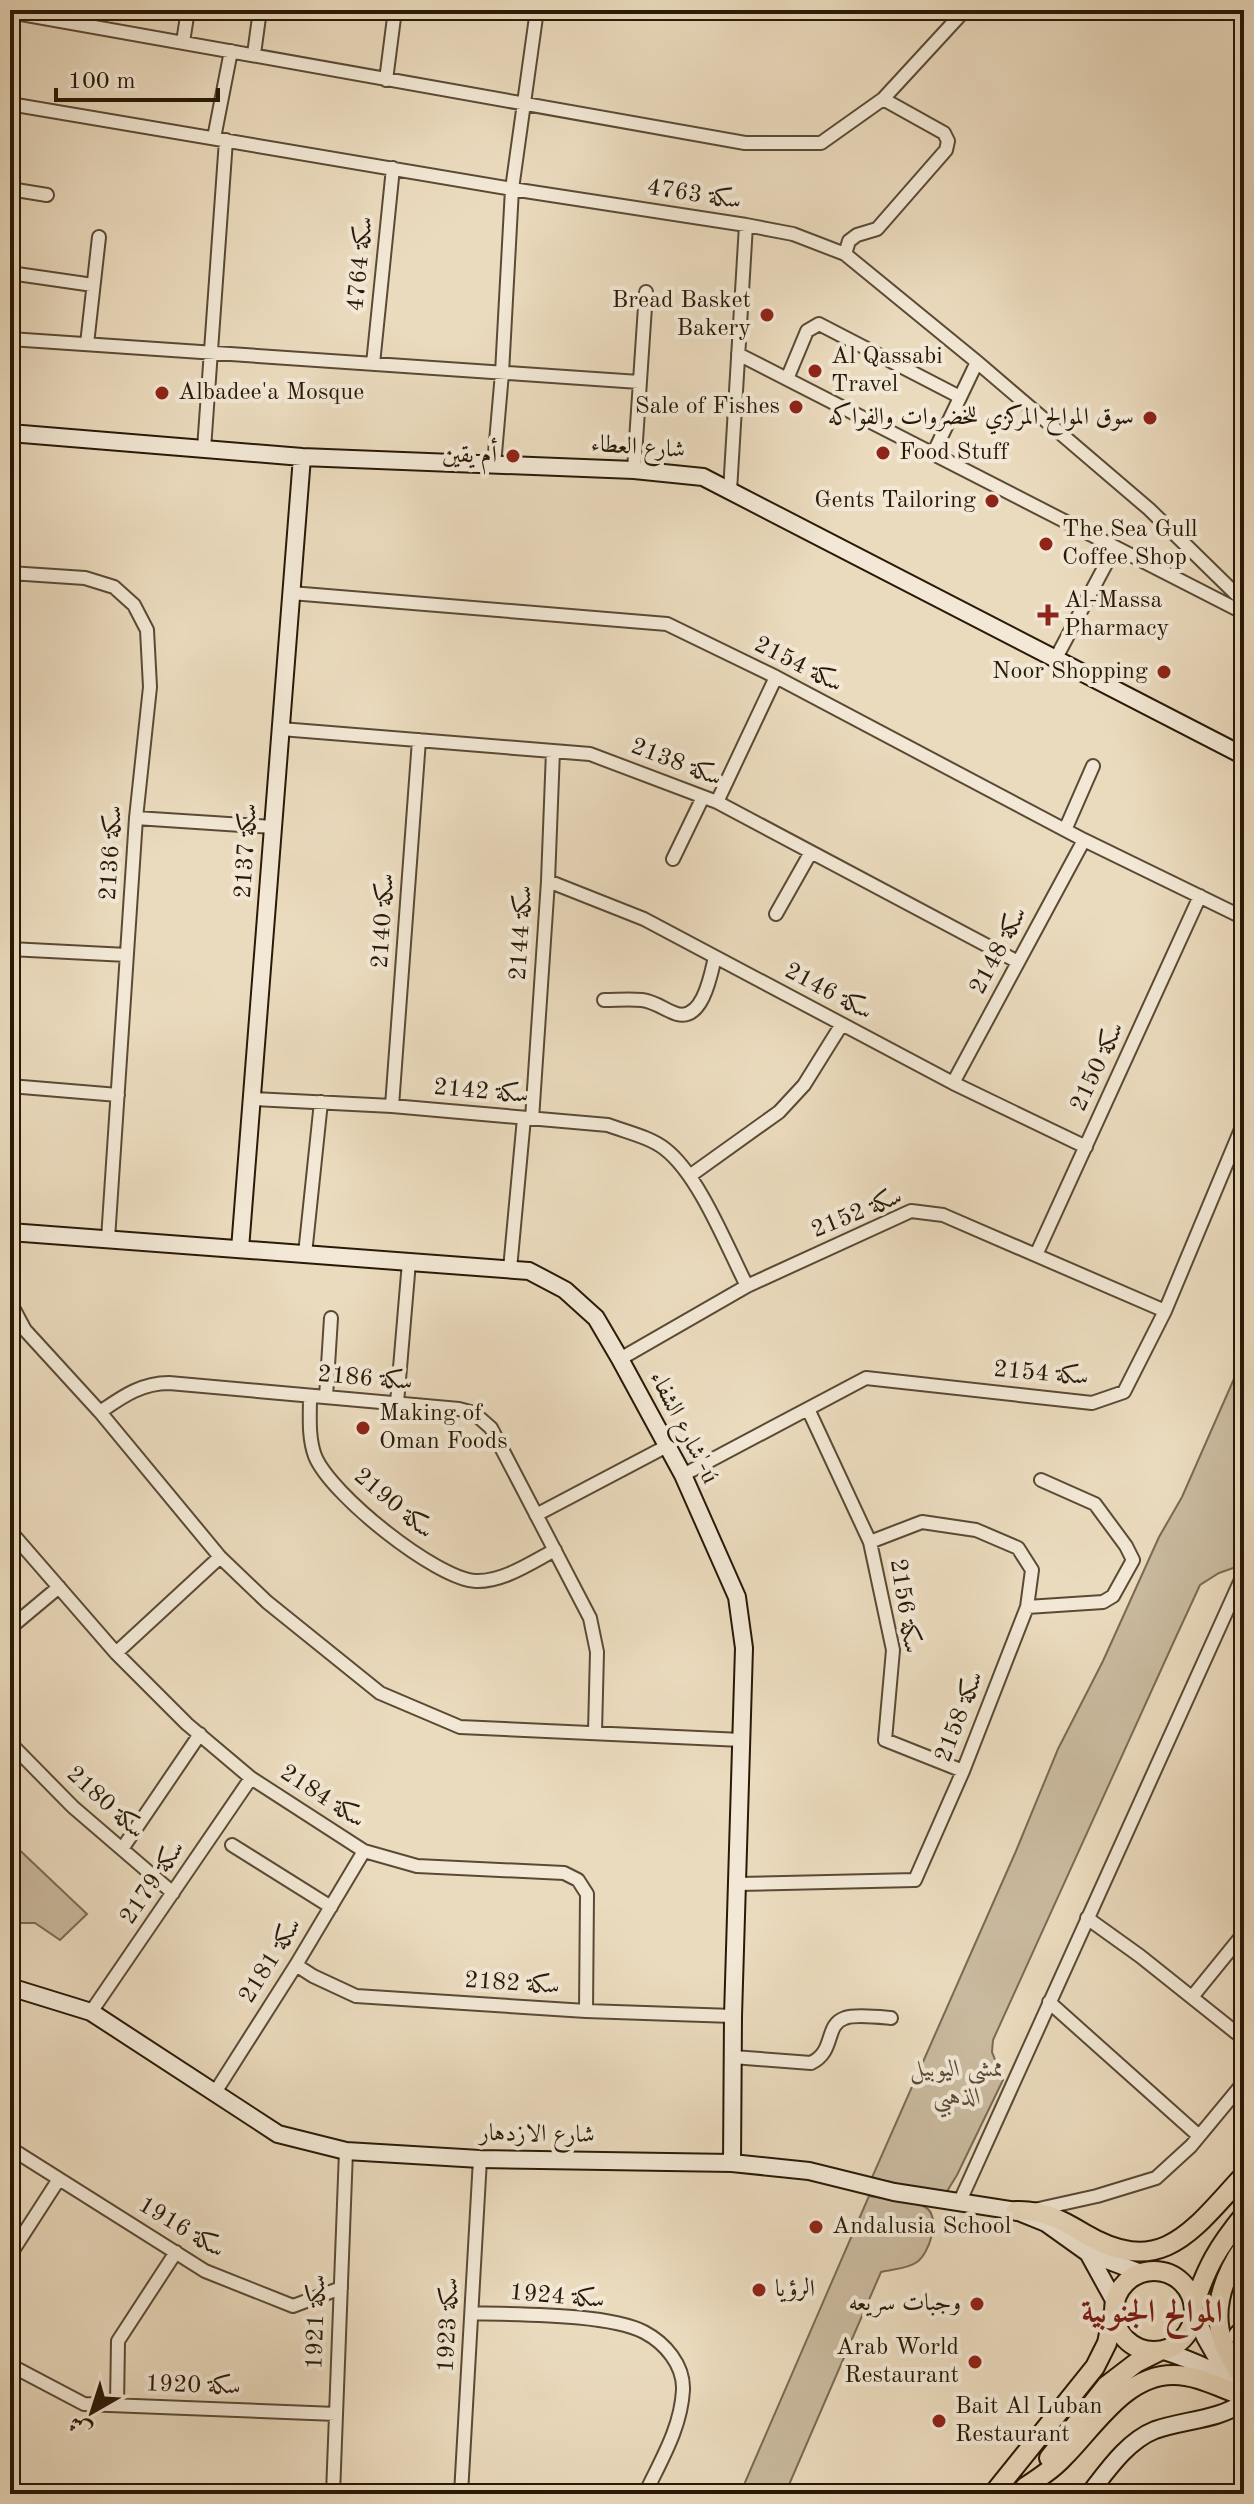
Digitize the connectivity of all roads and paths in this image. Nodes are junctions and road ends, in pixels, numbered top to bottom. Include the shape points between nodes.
1 (188, 10) edge
2 (260, 10) edge
3 (395, 10) edge
4 (537, 10) edge
5 (965, 10) edge
6 (19, 12) edge
7 (183, 42) junction
8 (231, 51) junction
9 (254, 54) junction
10 (386, 80) junction
11 (883, 99) junction
12 (522, 103) junction
13 (10, 104) edge
14 (220, 139) junction
15 (393, 168) junction
16 (10, 189) edge
17 (512, 189) junction
18 (47, 195) dead end
19 (746, 225) junction
20 (99, 237) dead end
21 (845, 254) junction
22 (10, 273) edge
23 (93, 285) junction
24 (646, 292) dead end
25 (10, 339) edge
26 (87, 344) junction
27 (211, 353) junction
28 (738, 354) junction
29 (977, 362) junction
30 (373, 364) junction
31 (502, 373) junction
32 (787, 379) junction
33 (639, 382) junction
34 (960, 397) junction
35 (10, 433) edge
36 (204, 449) junction
37 (933, 454) junction
38 (302, 457) junction
39 (494, 465) junction
40 (634, 470) junction
41 (730, 491) junction
42 (1115, 547) junction
43 (11, 573) edge
44 (10, 592) edge
45 (291, 593) junction
46 (1244, 602) edge
47 (1244, 613) edge
48 (1056, 658) junction
49 (776, 677) junction
50 (281, 729) junction
51 (419, 740) junction
52 (553, 751) junction
53 (1244, 756) edge
54 (1093, 766) dead end
55 (703, 797) junction
56 (717, 802) junction
57 (136, 818) junction
58 (273, 827) junction
59 (1065, 830) junction
60 (1084, 840) junction
61 (811, 852) junction
62 (673, 859) dead end
63 (548, 881) junction
64 (1200, 896) junction
65 (776, 914) dead end
66 (1244, 918) edge
67 (10, 949) edge
68 (127, 955) junction
69 (715, 957) junction
70 (1018, 962) junction
71 (604, 1000) dead end
72 (842, 1024) junction
73 (953, 1083) junction
74 (10, 1086) edge
75 (118, 1095) junction
76 (252, 1099) junction
77 (321, 1102) junction
78 (392, 1106) junction
79 (528, 1118) junction
80 (1244, 1122) edge
81 (1086, 1147) junction
82 (691, 1175) junction
83 (10, 1232) edge
84 (108, 1239) junction
85 (240, 1249) junction
86 (305, 1254) junction
87 (1036, 1255) junction
88 (409, 1262) junction
89 (510, 1269) junction
90 (747, 1286) junction
91 (10, 1302) edge
92 (1165, 1311) junction
93 (331, 1318) dead end
94 (620, 1359) junction
95 (310, 1396) junction
96 (326, 1397) junction
97 (397, 1403) junction
98 (808, 1409) junction
99 (100, 1412) junction
100 (667, 1446) junction
101 (683, 1475) junction
102 (1041, 1480) dead end
103 (536, 1515) junction
104 (11, 1533) edge
105 (870, 1542) junction
106 (555, 1550) junction
107 (220, 1557) junction
108 (1244, 1573) edge
109 (59, 1587) junction
110 (1238, 1603) edge
111 (1027, 1607) junction
112 (10, 1628) edge
113 (116, 1653) junction
114 (595, 1732) junction
115 (200, 1734) junction
116 (742, 1740) junction
117 (10, 1743) edge
118 (963, 1771) junction
119 (251, 1778) junction
120 (232, 1845) dead end
121 (122, 1849) junction
122 (364, 1851) junction
123 (737, 1884) junction
124 (173, 1893) junction
125 (331, 1907) junction
126 (1087, 1918) junction
127 (1244, 1933) edge
128 (296, 1965) junction
129 (10, 1987) edge
130 (1192, 1997) junction
131 (1049, 2002) junction
132 (586, 2011) junction
133 (91, 2012) junction
134 (733, 2016) junction
135 (891, 2018) dead end
136 (1244, 2039) edge
137 (733, 2057) junction
138 (1244, 2082) edge
139 (214, 2094) junction
140 (1199, 2136) junction
141 (10, 2148) edge
142 (346, 2151) junction
143 (480, 2159) junction
144 (732, 2163) junction
145 (1244, 2175) edge
146 (59, 2179) junction
147 (1244, 2183) edge
148 (960, 2201) junction
149 (1024, 2211) junction
150 (1244, 2215) edge
151 (1244, 2246) edge
152 (176, 2252) junction
153 (1088, 2253) junction
154 (10, 2255) edge
155 (1145, 2272) junction
156 (341, 2288) junction
157 (1114, 2307) junction
158 (1194, 2310) junction
159 (472, 2313) junction
160 (1162, 2351) junction
161 (10, 2365) edge
162 (1237, 2381) edge
163 (1244, 2397) edge
164 (117, 2405) junction
165 (336, 2414) junction
166 (1022, 2490) edge
167 (333, 2494) edge
168 (461, 2494) edge
169 (645, 2494) edge
170 (993, 2494) edge
171 (1089, 2494) edge

1 - 7 street
2 - 9 street
3 - 10 street
4 - 12 street
5 - 11 street
6 - 7 street
7 - 8 street
8 - 9 street
8 - 14 street
9 - 10 street
10 - 12 street
11 - 12 street via 821,143 745,143
11 - 21 street via 944,133 946,150 877,229 849,241
12 - 17 street
13 - 14 street, سكة 4763
14 - 15 street, سكة 4763
14 - 27 street
15 - 17 street, سكة 4763
15 - 30 street, سكة 4764
16 - 18 street
17 - 19 street, سكة 4763
17 - 31 street
19 - 21 street, سكة 4763 via 793,234
19 - 28 street
20 - 23 street
21 - 29 street, سكة 4763
22 - 23 street
23 - 26 street
24 - 33 street
25 - 26 street
26 - 27 street
27 - 30 street
27 - 36 street
28 - 32 street
28 - 41 street
29 - 34 street
29 - 46 street, سكة 4763 via 1149,509
30 - 31 street
31 - 33 street
31 - 39 street
32 - 34 street via 807,331 819,324
32 - 37 street
33 - 40 street
34 - 37 street
35 - 36 street, شارع العطاء
36 - 38 street, شارع العطاء
37 - 42 street
38 - 39 street, شارع العطاء
38 - 45 street, سكة 2137
39 - 40 street, شارع العطاء
40 - 41 street, شارع العطاء via 703,477
41 - 48 street, شارع العطاء
42 - 47 street
42 - 48 street
43 - 44 street
43 - 57 street, سكة 2136 via 85,578 114,587 134,605 147,630 150,687
45 - 49 street, سكة 2154 via 667,624
45 - 50 street, سكة 2137
48 - 53 street, شارع العطاء
49 - 56 street
49 - 59 street, سكة 2154
50 - 51 street, سكة 2138
50 - 58 street, سكة 2137
51 - 52 street, سكة 2138
51 - 78 street, سكة 2140
52 - 55 street, سكة 2138 via 590,754
52 - 63 street, سكة 2144
54 - 59 street
55 - 56 street, سكة 2138
55 - 62 street
56 - 61 street, سكة 2138
57 - 58 street
57 - 68 street, سكة 2136
58 - 76 street, سكة 2137
59 - 60 street, سكة 2154
60 - 64 street, سكة 2154
60 - 70 street, سكة 2148
61 - 65 street
61 - 70 street, سكة 2138
63 - 69 street, سكة 2146 via 644,919
63 - 79 street, سكة 2144
64 - 66 street, سكة 2154
64 - 81 street, سكة 2150
67 - 68 street
68 - 75 street, سكة 2136
69 - 71 street via 707,990 690,1013 679,1015 642,1000
69 - 72 street, سكة 2146
70 - 73 street, سكة 2148
72 - 73 street, سكة 2146
72 - 82 street via 804,1085 779,1112
73 - 81 street, سكة 2146
74 - 75 street
75 - 84 street, سكة 2136
76 - 77 street, سكة 2142
76 - 85 street, سكة 2137
77 - 78 street, سكة 2142
77 - 86 street
78 - 79 street, سكة 2142
79 - 82 street, سكة 2142 via 608,1125 664,1148
79 - 89 street, سكة 2144
80 - 92 street, سكة 2154
81 - 87 street, سكة 2150
82 - 90 street, سكة 2142
83 - 84 street, شارع الشفاء'-ú
84 - 85 street, شارع الشفاء'-ú
85 - 86 street, شارع الشفاء'-ú
86 - 88 street, شارع الشفاء'-ú
87 - 90 street, سكة 2152 via 943,1215 911,1211
87 - 92 street, سكة 2152
88 - 89 street, شارع الشفاء'-ú
88 - 97 street
89 - 94 street, شارع الشفاء'-ú via 529,1271 565,1290 596,1318
90 - 94 street, سكة 2152
91 - 99 street via 25,1330
92 - 98 street, سكة 2154 via 1124,1392 1092,1403 866,1378
93 - 96 street
94 - 100 street, شارع الشفاء'-ú
95 - 96 street, سكة 2186
95 - 99 street, سكة 2186 via 161,1383 138,1388
95 - 106 street, سكة 2190 via 310,1440 324,1474 413,1553 476,1581 495,1579
96 - 97 street, سكة 2186
97 - 103 street, سكة 2186 via 459,1409 480,1417 491,1428
98 - 101 street, سكة 2154
98 - 105 street, سكة 2156
99 - 107 street
100 - 101 street, شارع الشفاء'-ú
100 - 103 street
101 - 116 street, شارع الشفاء'-ú via 737,1597 744,1648
102 - 111 street via 1095,1504 1133,1560 1113,1596 1103,1602
103 - 106 street, سكة 2186
104 - 109 street, سكة 2184
105 - 111 street, سكة 2158 via 922,1522 976,1530 1018,1548 1032,1570
105 - 118 street, سكة 2156 via 893,1650 885,1740
106 - 114 street, سكة 2186 via 594,1629
107 - 113 street
107 - 114 street via 380,1693 460,1727
108 - 110 street
109 - 112 street
109 - 113 street, سكة 2184
110 - 126 street
111 - 118 street, سكة 2158
113 - 115 street, سكة 2184
114 - 116 street
115 - 119 street, سكة 2184
115 - 121 street
116 - 123 street, شارع الشفاء'-ú
117 - 121 street, سكة 2180
118 - 123 street, سكة 2158 via 915,1880
119 - 122 street, سكة 2184
119 - 124 street, سكة 2179
120 - 125 street
121 - 124 street, سكة 2180
122 - 125 street, سكة 2181
122 - 132 street, سكة 2184 via 417,1866 564,1873 578,1880 587,1894
123 - 134 street, شارع الشفاء'-ú
124 - 133 street, سكة 2179
125 - 128 street, سكة 2181
126 - 130 street
126 - 131 street
127 - 130 street
128 - 132 street, سكة 2182 via 356,1996
128 - 139 street, سكة 2181
129 - 133 street, شارع الازدهار
130 - 136 street
131 - 140 street
131 - 148 street
132 - 134 street, سكة 2182
133 - 139 street, شارع الازدهار
134 - 137 street, شارع الشفاء'-ú
135 - 137 street via 845,2017 829,2035 821,2058 811,2063
137 - 144 street, شارع الشفاء'-ú
138 - 140 street
139 - 142 street, شارع الازدهار via 278,2134
140 - 149 street via 1156,2178
141 - 146 street, سكة 1916
142 - 143 street, شارع الازدهار
142 - 156 street, سكة 1921
143 - 144 street, شارع الازدهار
143 - 159 street, سكة 1923
144 - 148 street, شارع الازدهار via 809,2171 894,2192
145 - 149 main road via 1191,2231 1151,2252 1115,2249 1049,2214
146 - 152 street, سكة 1916
146 - 154 street
147 - 155 main road via 1198,2238
148 - 149 street, شارع الازدهار
149 - 153 street, شارع الازدهار
150 - 158 main road via 1210,2261
151 - 162 main road via 1223,2286 1219,2316
152 - 156 street, سكة 1916 via 205,2271 293,2306
152 - 164 street via 118,2341
153 - 155 street, شارع الازدهار
153 - 157 street, شارع الازدهار
155 - 157 main road via 1120,2290
155 - 158 main road via 1162,2272 1184,2283
156 - 165 street, سكة 1921
157 - 160 main road via 1120,2333 1128,2342
157 - 170 main road via 1107,2343 1095,2367
158 - 160 main road via 1186,2337
158 - 162 street via 1216,2359
159 - 168 street, سكة 1923
159 - 169 street, سكة 1924 via 600,2320 643,2332 674,2356 683,2387 677,2425
160 - 162 street
160 - 166 main road via 1106,2386
161 - 164 street, سكة 1920 via 84,2404
162 - 163 street
163 - 166 main road via 1175,2374 1143,2381
163 - 171 street via 1199,2419 1153,2431 1122,2453
164 - 165 street, سكة 1920
165 - 167 street, سكة 1921

